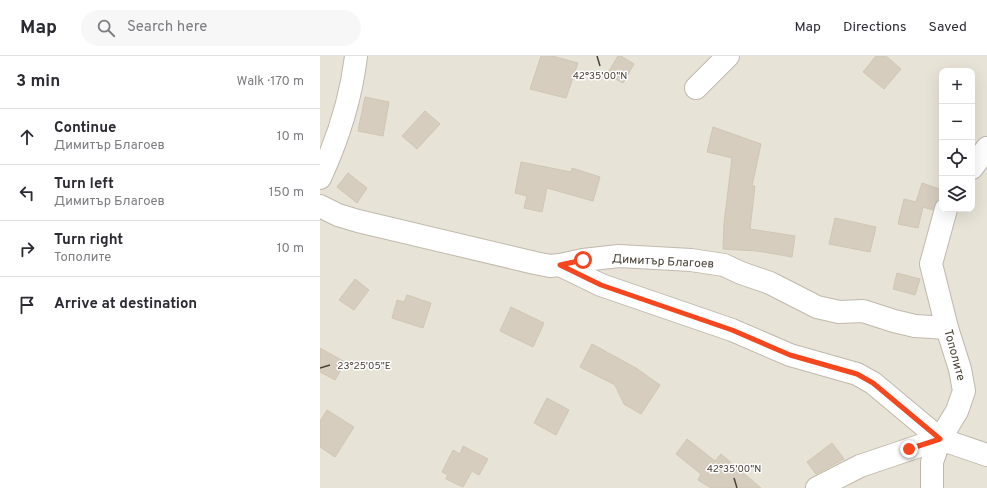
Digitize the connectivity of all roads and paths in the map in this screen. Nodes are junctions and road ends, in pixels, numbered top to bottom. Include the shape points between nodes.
1 (356, 56) edge
2 (728, 56) edge
3 (696, 88) dead end
4 (327, 140) edge
5 (987, 148) edge
6 (975, 164) edge
7 (320, 178) edge
8 (320, 206) edge
9 (945, 212) edge
10 (560, 265) junction
11 (947, 328) junction
12 (940, 439) junction
13 (987, 455) edge
14 (817, 488) edge
15 (932, 488) edge

1 - 4 street via 353,82 343,121
2 - 3 street
4 - 7 street
5 - 6 street
8 - 10 street, Димитър Благоев via 366,223 535,264
9 - 11 street, Тополите via 931,264
10 - 11 street, Димитър Благоев via 619,256 691,260 724,265 770,283 817,307 839,312 863,311 916,326
10 - 12 street, Димитър Благоев via 601,285 732,330 790,355 857,374 873,383
11 - 12 street, Тополите via 964,391 957,410
12 - 13 street
12 - 14 street via 860,466
12 - 15 street via 932,462

